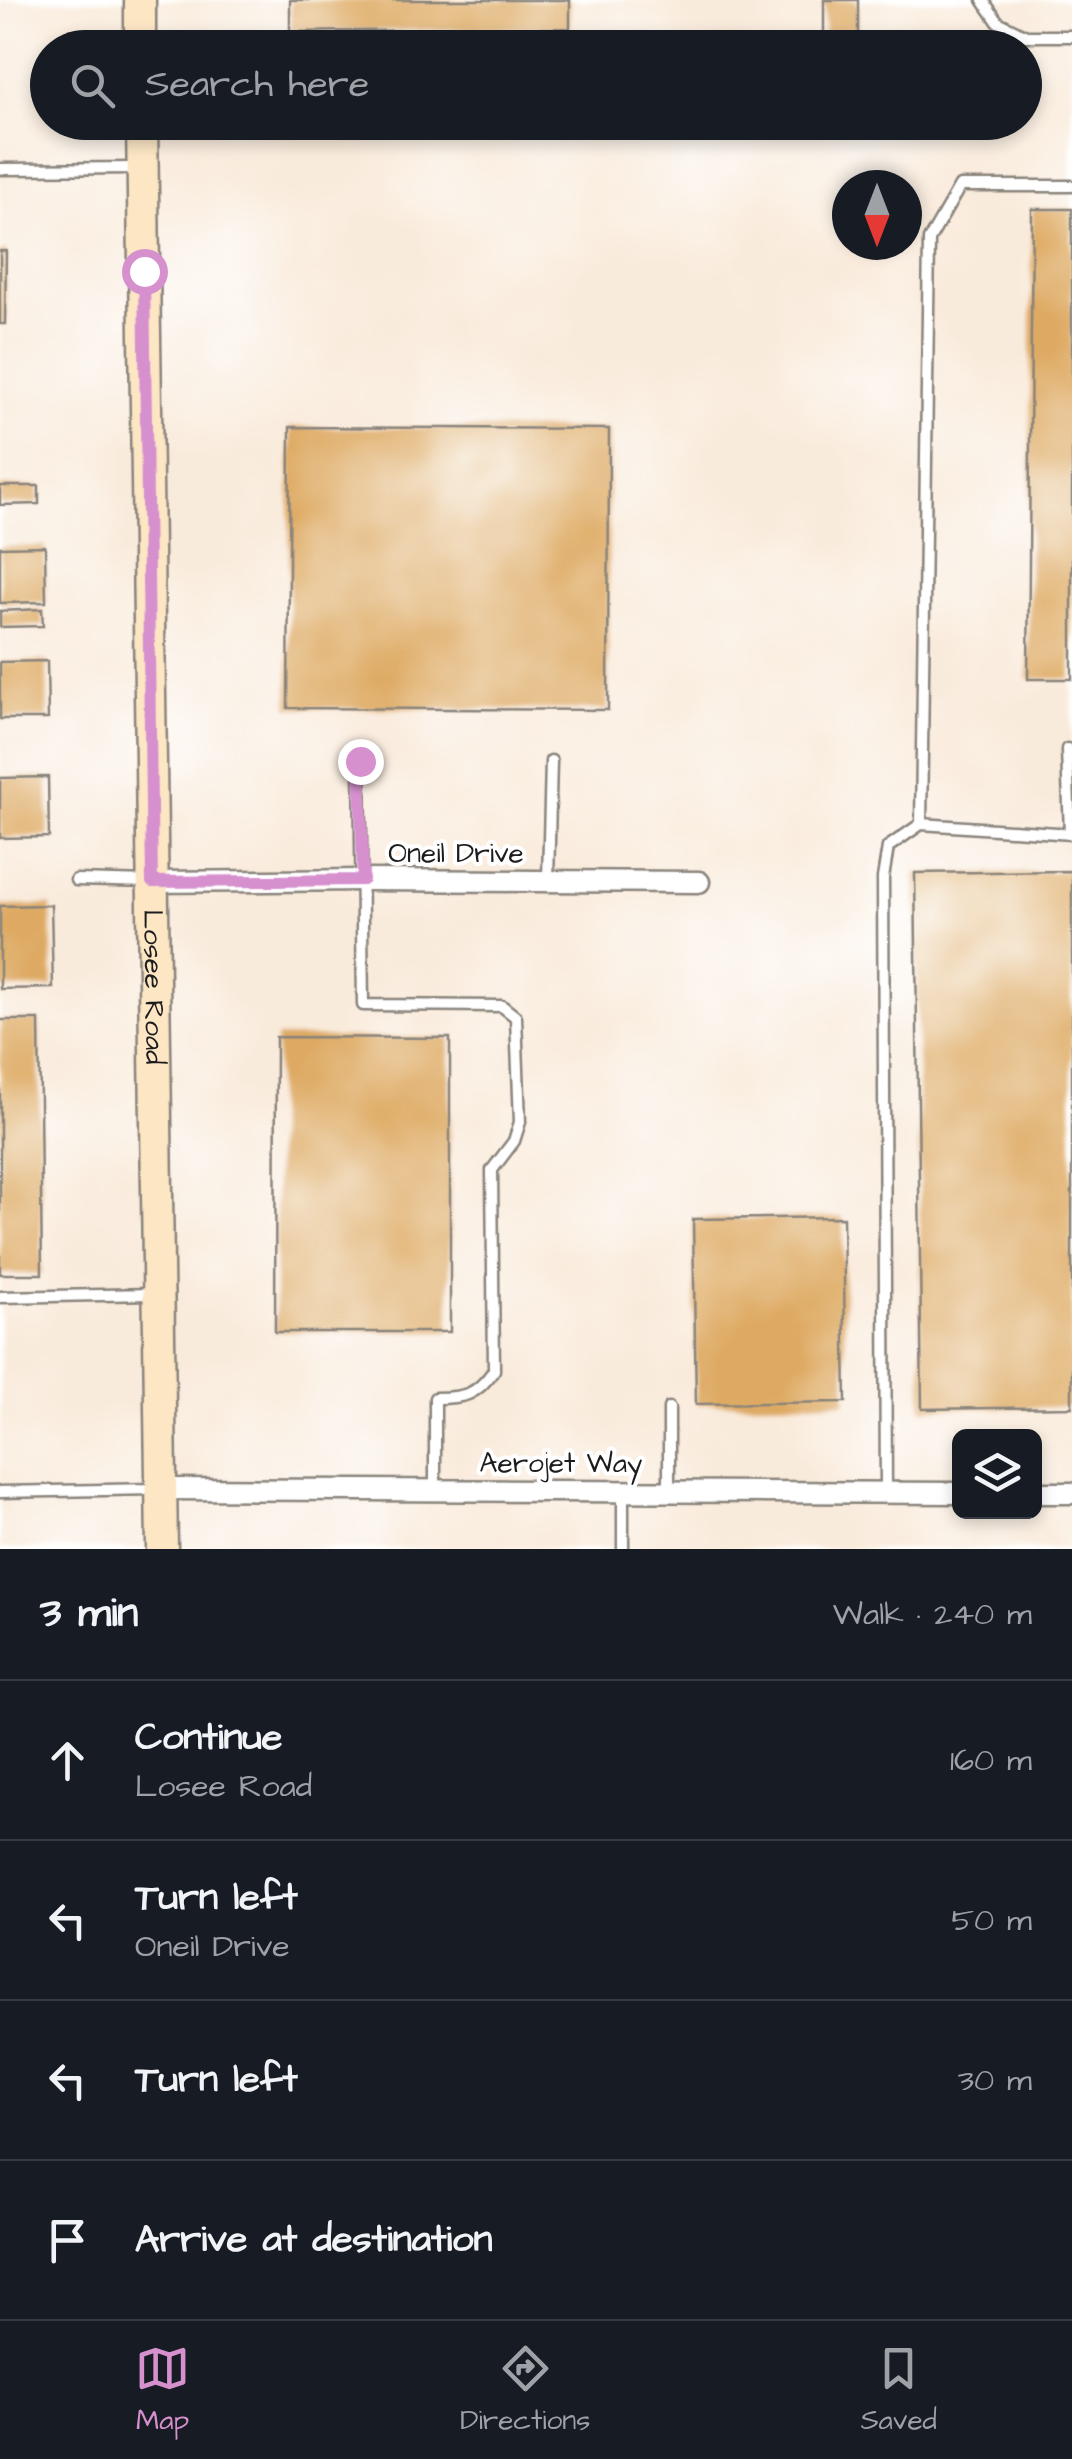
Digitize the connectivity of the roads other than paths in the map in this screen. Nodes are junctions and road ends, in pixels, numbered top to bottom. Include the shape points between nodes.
1 (140, 0) edge
2 (983, 0) edge
3 (140, 30) edge
4 (1014, 30) edge
5 (1042, 36) edge
6 (1072, 36) edge
7 (142, 140) edge
8 (142, 168) junction
9 (0, 169) edge
10 (1072, 186) edge
11 (1067, 749) dead end
12 (360, 761) dead end
13 (551, 761) dead end
14 (921, 824) junction
15 (1071, 834) edge
16 (76, 880) dead end
17 (363, 880) junction
18 (548, 881) junction
19 (152, 882) junction
20 (699, 882) dead end
21 (159, 1294) junction
22 (0, 1297) edge
23 (668, 1408) dead end
24 (162, 1488) junction
25 (435, 1490) junction
26 (623, 1491) junction
27 (668, 1491) junction
28 (0, 1492) edge
29 (886, 1492) junction
30 (952, 1492) edge
31 (1042, 1493) edge
32 (1072, 1493) edge
33 (162, 1549) edge
34 (622, 1549) edge

1 - 3 main road
2 - 4 lane via 998,22
5 - 6 lane
7 - 8 main road, Losee Road
8 - 9 lane
8 - 19 main road, Losee Road
10 - 14 lane via 960,186 929,240
11 - 15 lane
12 - 17 lane
13 - 18 lane
14 - 15 lane
14 - 29 lane via 888,847 883,878
16 - 19 lane
17 - 18 street, Oneil Drive
17 - 19 street, Oneil Drive
17 - 25 lane via 363,1005 502,1006 516,1017 520,1122 492,1170 494,1370 483,1386 461,1398 435,1398
18 - 20 street, Oneil Drive
19 - 21 main road, Losee Road
21 - 22 lane
21 - 24 main road, Losee Road
23 - 27 lane
24 - 25 street, Aerojet Way
24 - 28 lane
24 - 33 main road, Losee Road
25 - 26 street, Aerojet Way
26 - 27 street, Aerojet Way
26 - 34 lane
27 - 29 street, Aerojet Way
29 - 30 street, Aerojet Way
31 - 32 street

